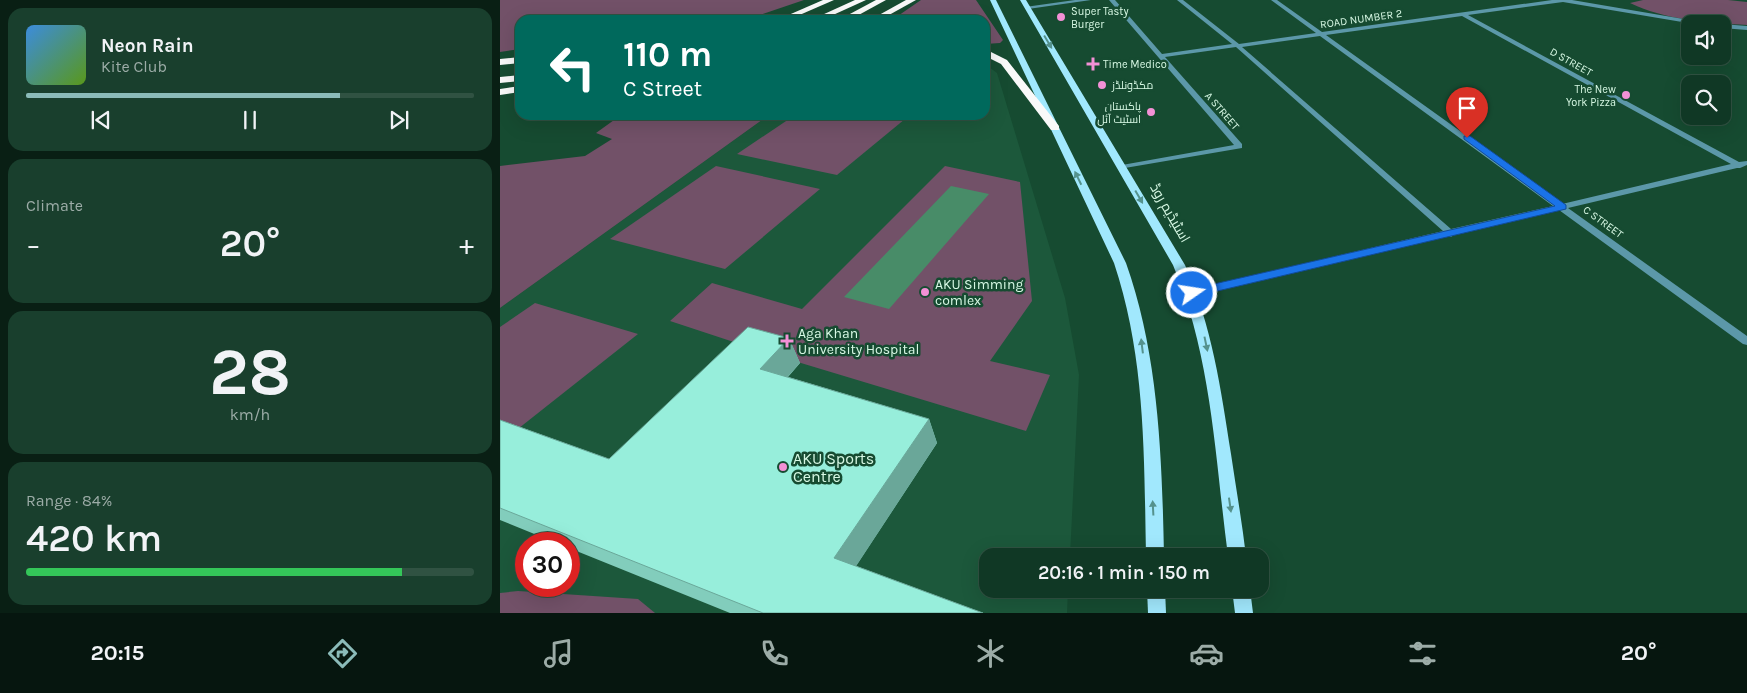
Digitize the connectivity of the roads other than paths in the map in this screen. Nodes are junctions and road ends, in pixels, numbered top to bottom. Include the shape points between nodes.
1 (834, 0) edge
2 (862, 0) edge
3 (882, 0) edge
4 (912, 0) edge
5 (992, 0) edge
6 (1088, 0) edge
7 (1112, 0) edge
8 (1180, 0) edge
9 (1274, 0) edge
10 (1563, 0) edge
11 (826, 2) edge
12 (1025, 4) edge
13 (1464, 14) junction
14 (794, 15) edge
15 (827, 15) edge
16 (850, 15) edge
17 (884, 15) edge
18 (1681, 20) edge
19 (1731, 27) edge
20 (1747, 28) edge
21 (1323, 34) junction
22 (1238, 46) junction
23 (990, 55) edge
24 (1162, 56) junction
25 (515, 60) edge
26 (500, 62) edge
27 (515, 70) edge
28 (500, 71) edge
29 (515, 78) edge
30 (500, 80) edge
31 (515, 90) edge
32 (500, 92) edge
33 (1054, 128) junction
34 (1743, 164) edge
35 (1122, 167) junction
36 (1747, 170) edge
37 (1563, 207) junction
38 (1451, 234) junction
39 (1192, 293) junction
40 (1747, 340) edge
41 (1155, 548) edge
42 (1236, 548) edge
43 (1157, 598) edge
44 (1242, 598) edge
45 (1158, 613) edge
46 (1244, 613) edge

1 - 11 main road
2 - 15 highway
3 - 16 highway
4 - 17 highway
5 - 33 main road
6 - 12 street
7 - 24 street, A STREET
8 - 22 street
9 - 21 street, C STREET
10 - 13 street, ROAD NUMBER 2
10 - 18 street, ROAD NUMBER 2
11 - 14 highway
12 -> 35 main road, اسٹیڈیم روڈ
13 - 21 street, ROAD NUMBER 2
13 - 34 street, D STREET
19 - 20 street
21 - 22 street, ROAD NUMBER 2
21 - 37 street, C STREET
22 - 24 street, ROAD NUMBER 2
22 - 38 street
23 - 33 highway via 1004,62
24 - 35 street, A STREET via 1239,146
25 - 26 highway
27 - 28 highway
29 - 30 highway
31 - 32 highway
41 -> 33 main road via 1147,387 1140,332 1120,263
34 - 36 street, D STREET
34 - 37 street
35 -> 39 main road, اسٹیڈیم روڈ
37 - 38 street
37 - 40 street, C STREET
38 - 39 street
39 -> 42 main road, اسٹیڈیم روڈ via 1211,367
43 - 45 main road
44 - 46 main road

